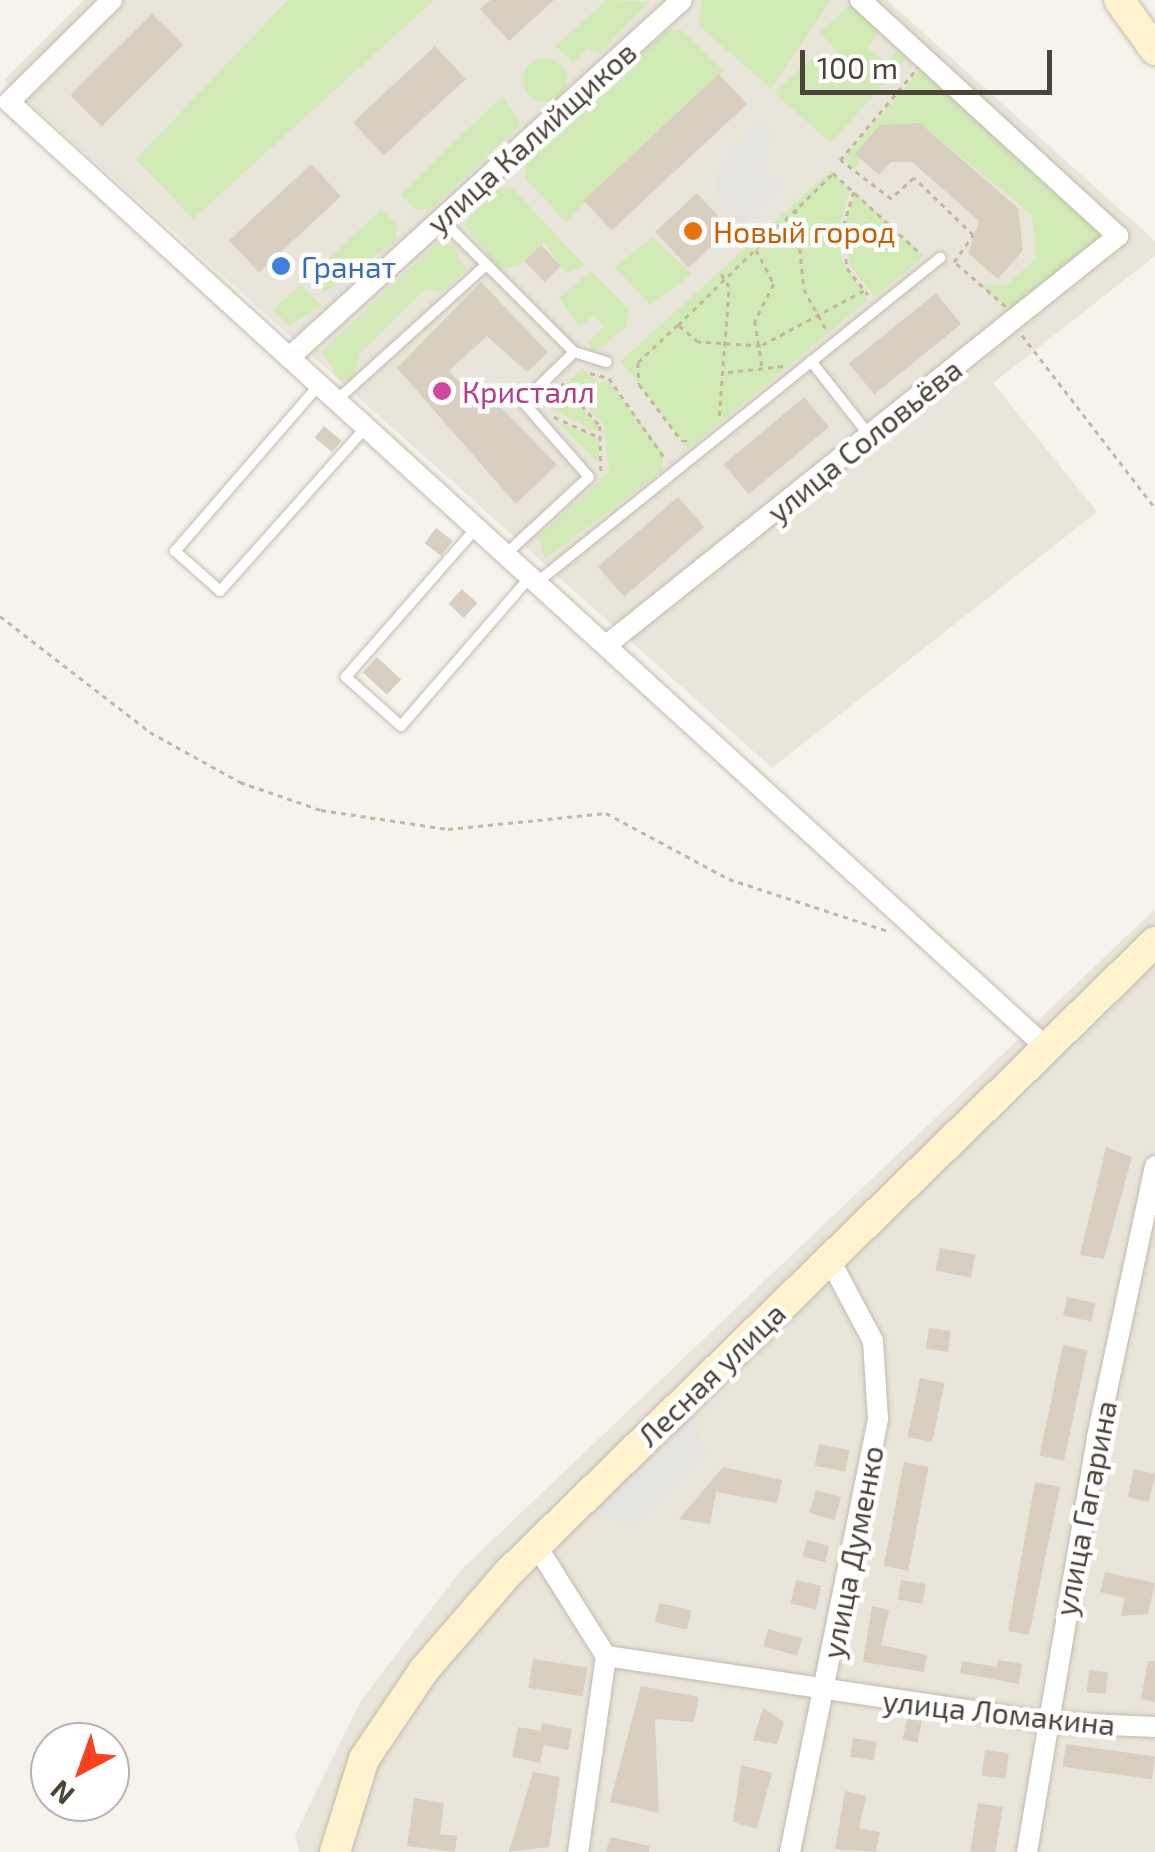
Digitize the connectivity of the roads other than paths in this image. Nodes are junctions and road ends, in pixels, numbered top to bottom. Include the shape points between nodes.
1 (112, 0) edge
2 (682, 0) edge
3 (860, 0) edge
4 (1119, 0) edge
5 (1155, 50) edge
6 (441, 219) junction
7 (940, 258) dead end
8 (484, 267) junction
9 (574, 352) junction
10 (292, 355) junction
11 (811, 361) junction
12 (607, 362) dead end
13 (322, 382) junction
14 (339, 398) junction
15 (368, 424) junction
16 (870, 436) junction
17 (479, 525) junction
18 (508, 552) junction
19 (536, 577) junction
20 (609, 643) junction
21 (1155, 942) edge
22 (1048, 1049) junction
23 (1154, 1178) edge
24 (830, 1260) junction
25 (536, 1545) junction
26 (606, 1656) junction
27 (824, 1692) junction
28 (1045, 1722) junction
29 (1155, 1727) edge
30 (335, 1852) edge
31 (578, 1852) edge
32 (790, 1852) edge
33 (1027, 1852) edge

1 - 10 street via 9,102
2 - 6 street, улица Калийщиков
3 - 16 street, улица Соловьёва via 1118,236
4 - 5 street
6 - 8 lane
6 - 10 street, улица Калийщиков
7 - 11 lane
8 - 9 lane
8 - 14 lane
9 - 12 lane
9 - 18 lane via 523,402 589,477
10 - 13 street
11 - 16 lane
11 - 19 lane
13 - 14 street
13 - 15 lane via 174,550 186,561 220,591
14 - 15 street
15 - 17 street
16 - 20 street, улица Соловьёва
17 - 18 street
17 - 19 lane via 346,677 401,726
18 - 19 street
19 - 20 street
20 - 22 street via 638,682
21 - 22 street, Лесная улица
22 - 24 street, Лесная улица
23 - 28 street, улица Гагарина
24 - 25 street, Лесная улица
24 - 27 street, улица Думенко via 873,1341 878,1419
25 - 26 street
25 - 30 street, Лесная улица via 394,1712 353,1783
26 - 27 street, улица Ломакина
26 - 31 street
27 - 28 street, улица Ломакина
27 - 32 street, улица Думенко
28 - 29 street, улица Ломакина
28 - 33 street, улица Гагарина

